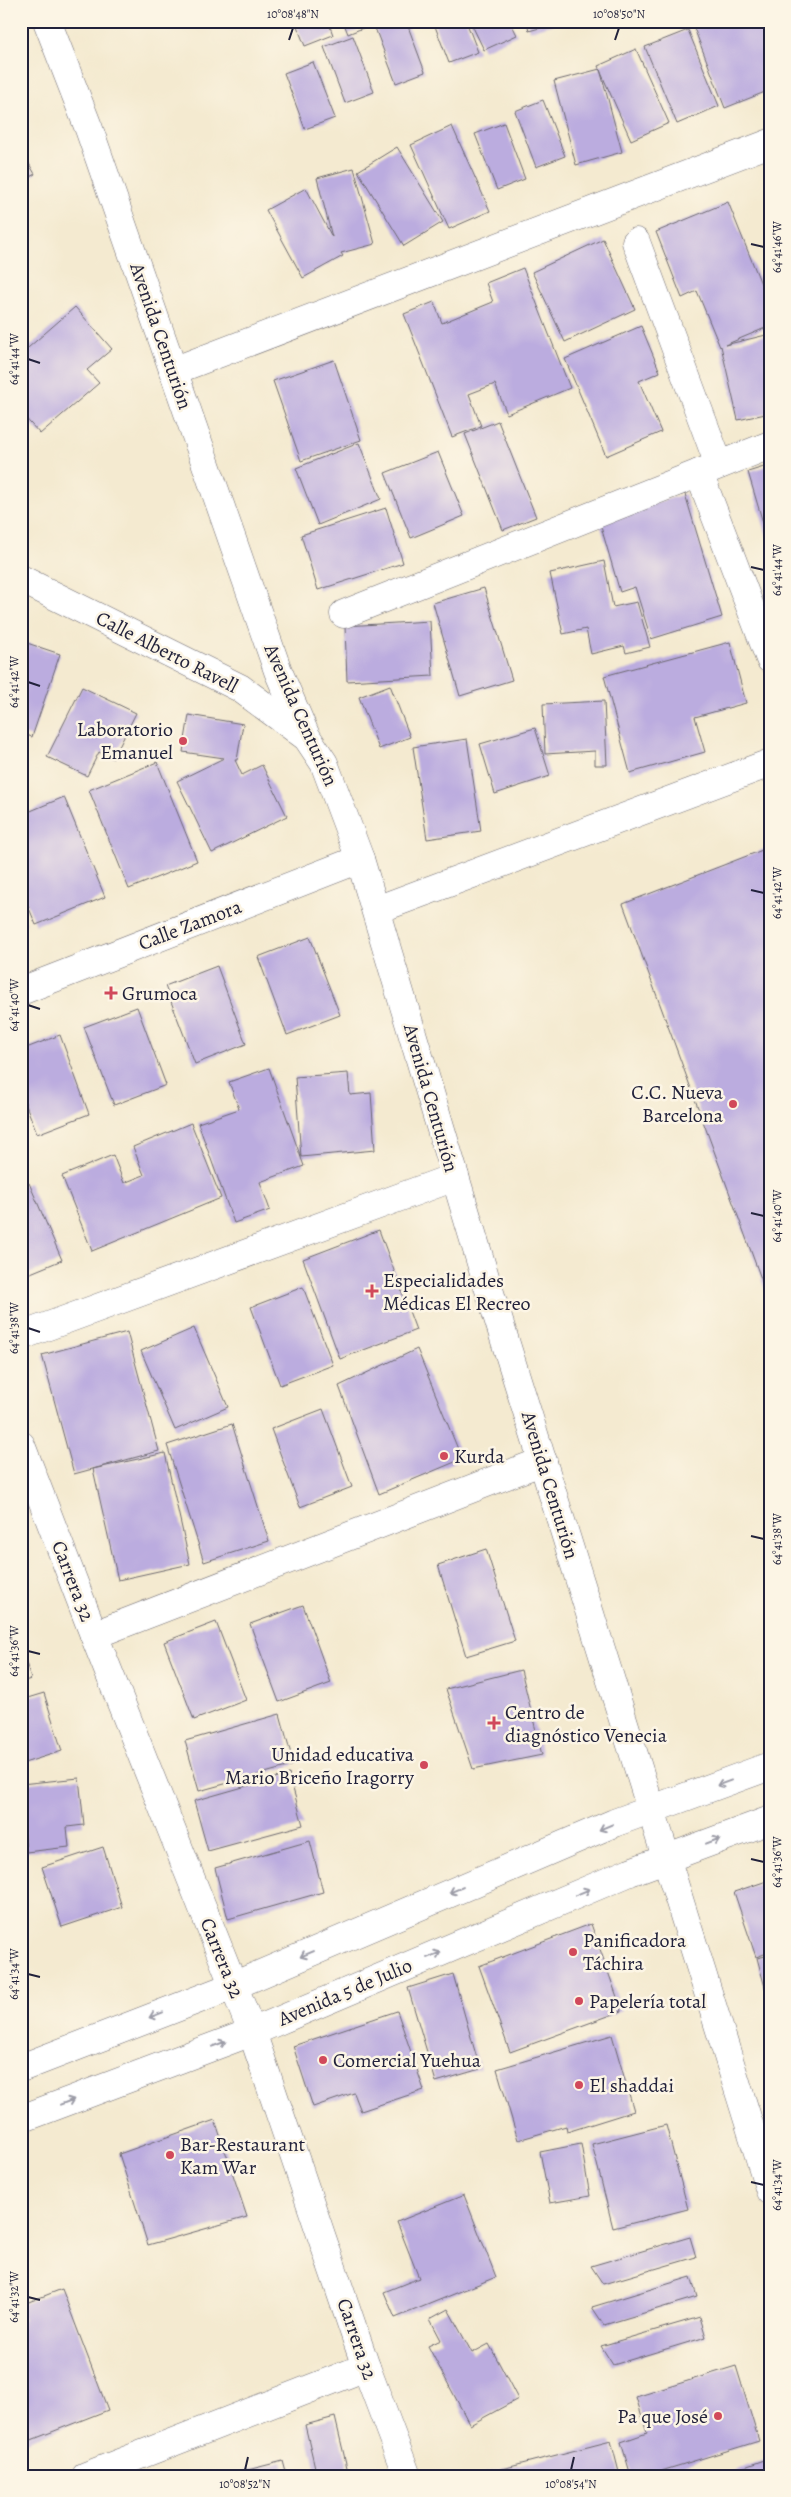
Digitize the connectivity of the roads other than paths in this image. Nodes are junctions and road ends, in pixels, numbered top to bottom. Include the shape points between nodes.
1 (47, 21) edge
2 (770, 143) edge
3 (636, 242) dead end
4 (173, 371) junction
5 (770, 445) edge
6 (709, 469) junction
7 (21, 578) edge
8 (344, 614) dead end
9 (770, 659) edge
10 (306, 736) junction
11 (770, 763) edge
12 (360, 859) junction
13 (376, 910) junction
14 (21, 991) edge
15 (455, 1177) junction
16 (21, 1336) edge
17 (21, 1445) edge
18 (543, 1461) junction
19 (94, 1635) junction
20 (770, 1766) edge
21 (652, 1810) junction
22 (770, 1820) edge
23 (667, 1858) junction
24 (233, 1986) junction
25 (252, 2032) junction
26 (21, 2068) edge
27 (21, 2119) edge
28 (770, 2191) edge
29 (366, 2368) junction
30 (86, 2476) edge
31 (407, 2476) edge

1 - 4 street, Avenida Centurión via 89,129
2 - 4 street
3 - 6 street
4 - 10 street, Avenida Centurión via 278,671
5 - 6 street
6 - 8 street
6 - 9 street
7 - 10 street, Calle Alberto Ravell via 240,688
10 - 12 street, Avenida Centurión via 324,763
11 - 13 street
12 - 13 street, Avenida Centurión
12 - 14 street, Calle Zamora
13 - 15 street, Avenida Centurión
15 - 16 street
15 - 18 street, Avenida Centurión
17 - 19 street, Carrera 32
18 - 19 street
18 - 21 street, Avenida Centurión
19 - 24 street, Carrera 32
20 -> 21 street
21 - 23 street, Avenida Centurión
21 -> 24 street via 614,1823
23 -> 22 street, Avenida 5 de Julio
25 -> 23 street, Avenida 5 de Julio
23 - 28 street, Avenida Centurión
24 - 25 street, Carrera 32
24 -> 26 street
27 -> 25 street, Avenida 5 de Julio
25 - 29 street, Carrera 32
29 - 30 street
29 - 31 street, Carrera 32

